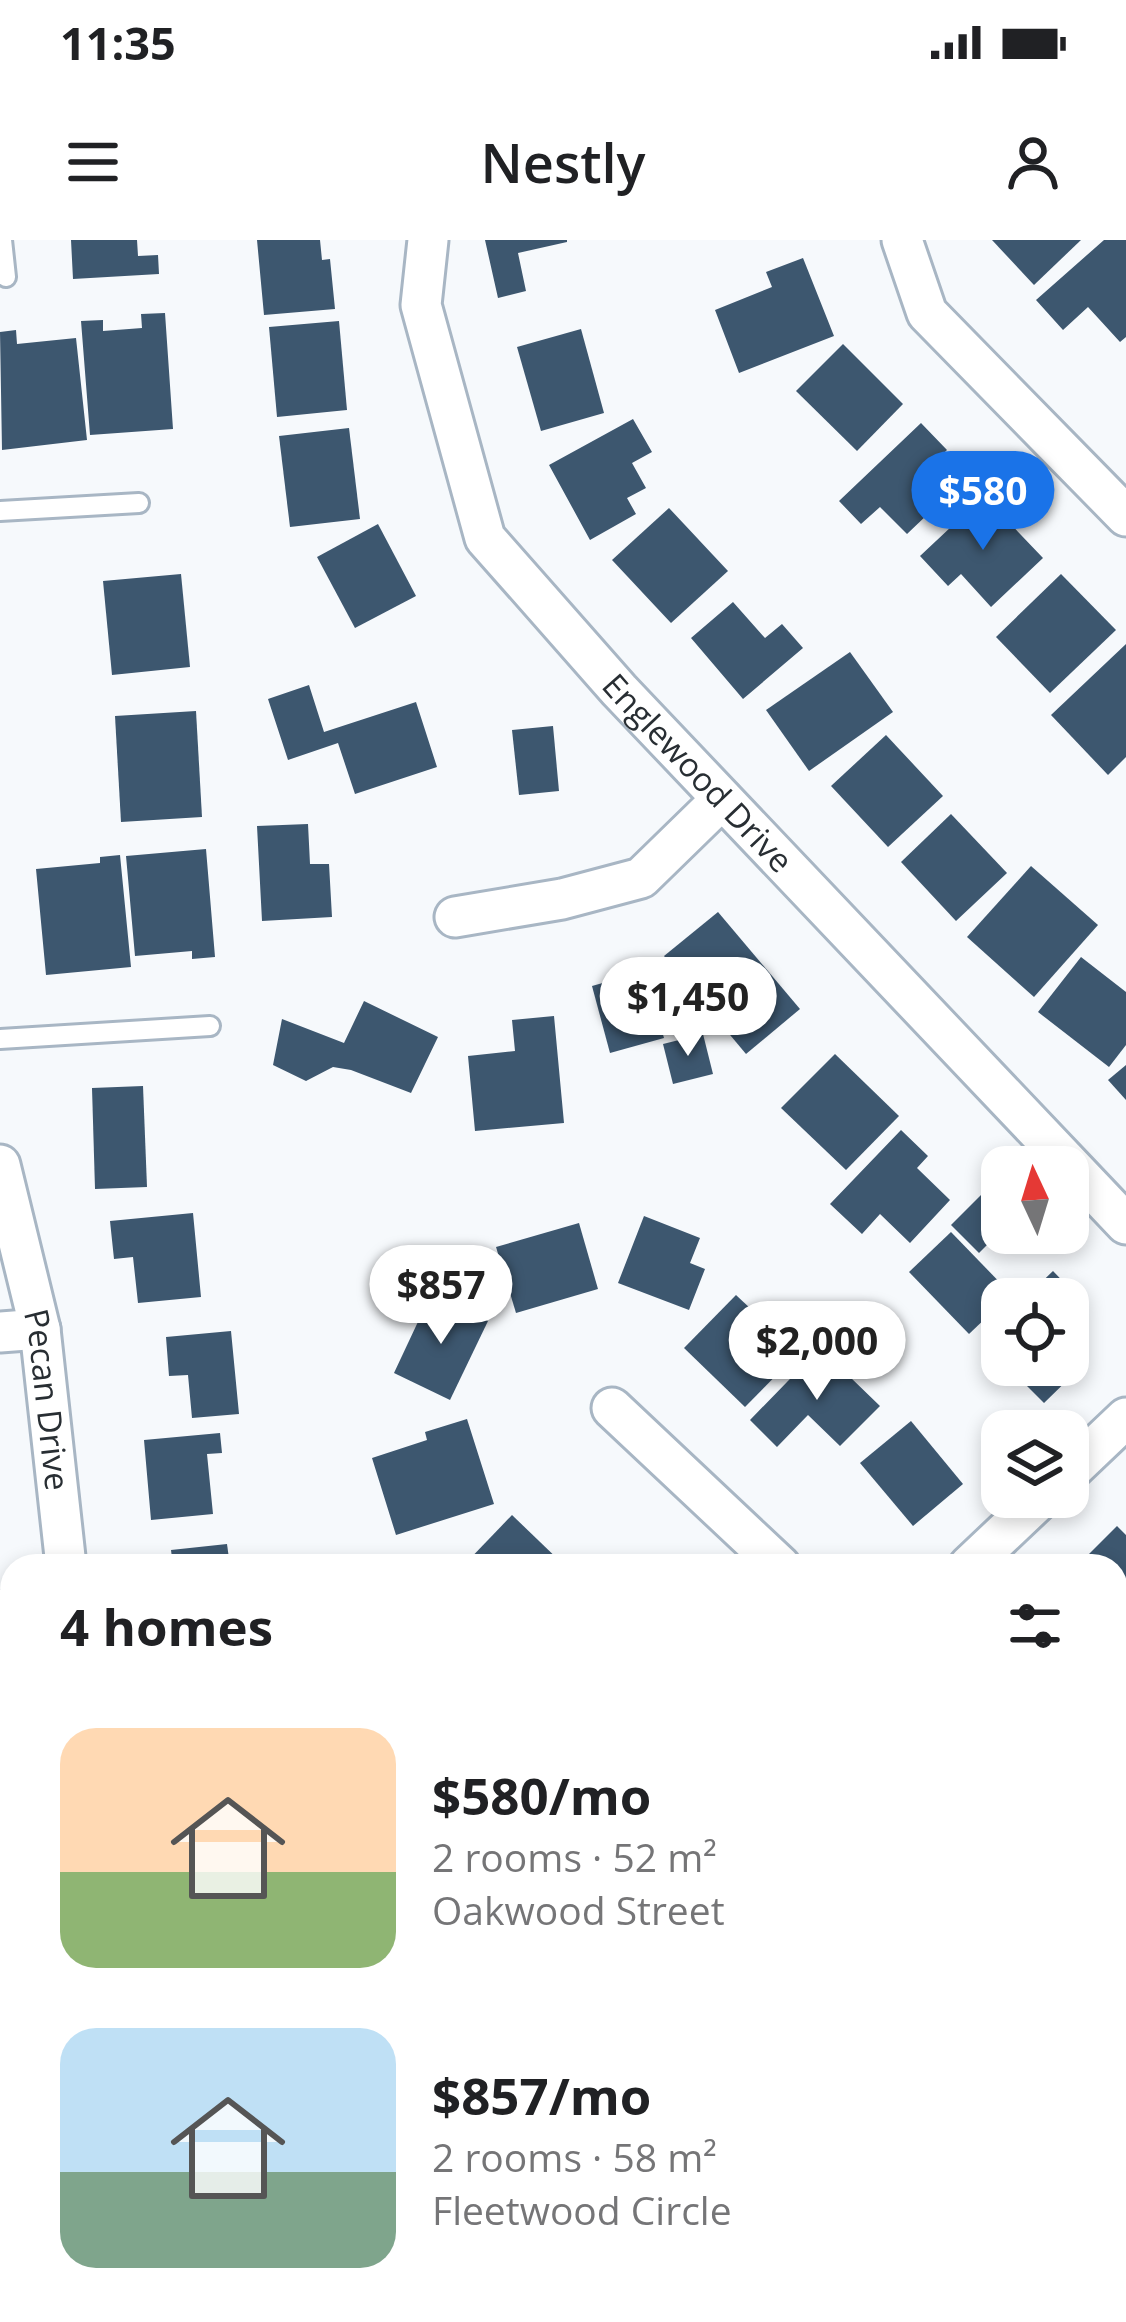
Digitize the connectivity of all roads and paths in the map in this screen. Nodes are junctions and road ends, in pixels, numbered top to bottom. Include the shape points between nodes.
1 (2, 240) edge
2 (428, 240) edge
3 (902, 240) edge
4 (6, 277) dead end
5 (139, 503) dead end
6 (0, 511) edge
7 (1126, 517) edge
8 (722, 800) junction
9 (455, 917) dead end
10 (210, 1027) dead end
11 (0, 1039) edge
12 (0, 1165) edge
13 (1126, 1224) edge
14 (40, 1329) junction
15 (0, 1332) edge
16 (612, 1408) dead end
17 (1126, 1418) edge
18 (1089, 1453) edge
19 (1020, 1518) edge
20 (66, 1554) edge
21 (767, 1554) edge
22 (982, 1554) edge

1 - 4 lane
2 - 8 street, Englewood Drive via 422,305 485,538
3 - 7 street via 927,313
5 - 6 lane
8 - 9 street via 641,878
8 - 13 street, Englewood Drive
10 - 11 lane
12 - 14 street, Pecan Drive
14 - 15 street
14 - 20 street, Pecan Drive
16 - 21 street
17 - 18 street
19 - 22 street

